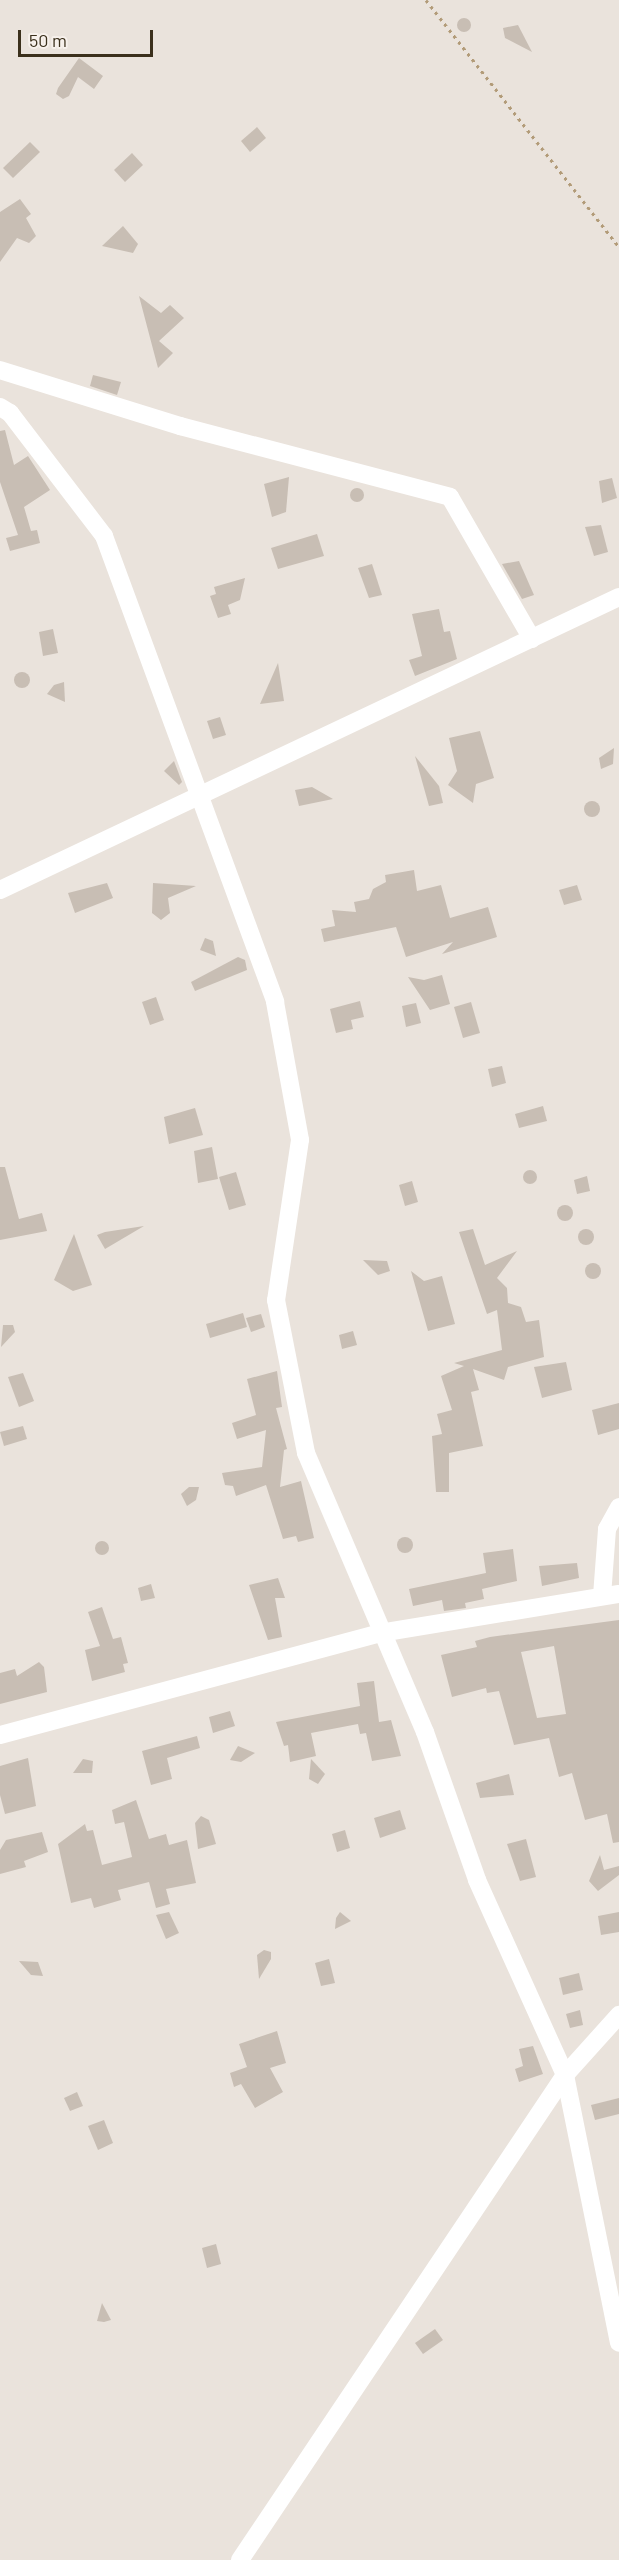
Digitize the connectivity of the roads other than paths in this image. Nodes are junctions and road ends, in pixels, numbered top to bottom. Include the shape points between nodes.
1 (0, 370) edge
2 (0, 407) edge
3 (619, 597) edge
4 (532, 639) junction
5 (203, 797) junction
6 (0, 890) edge
7 (619, 1506) edge
8 (611, 1595) edge
9 (380, 1633) junction
10 (0, 1735) edge
11 (619, 2015) edge
12 (565, 2075) junction
13 (619, 2343) edge
14 (240, 2560) edge

1 - 4 street via 180,426 450,498
2 - 5 street via 10,413 104,536
3 - 4 street
4 - 5 street
5 - 6 street
5 - 9 street via 275,1002 300,1140 276,1300 306,1453
7 - 8 street via 607,1529
8 - 9 street
9 - 10 street
9 - 12 street via 425,1732 477,1880
11 - 12 street
12 - 13 street
12 - 14 street

